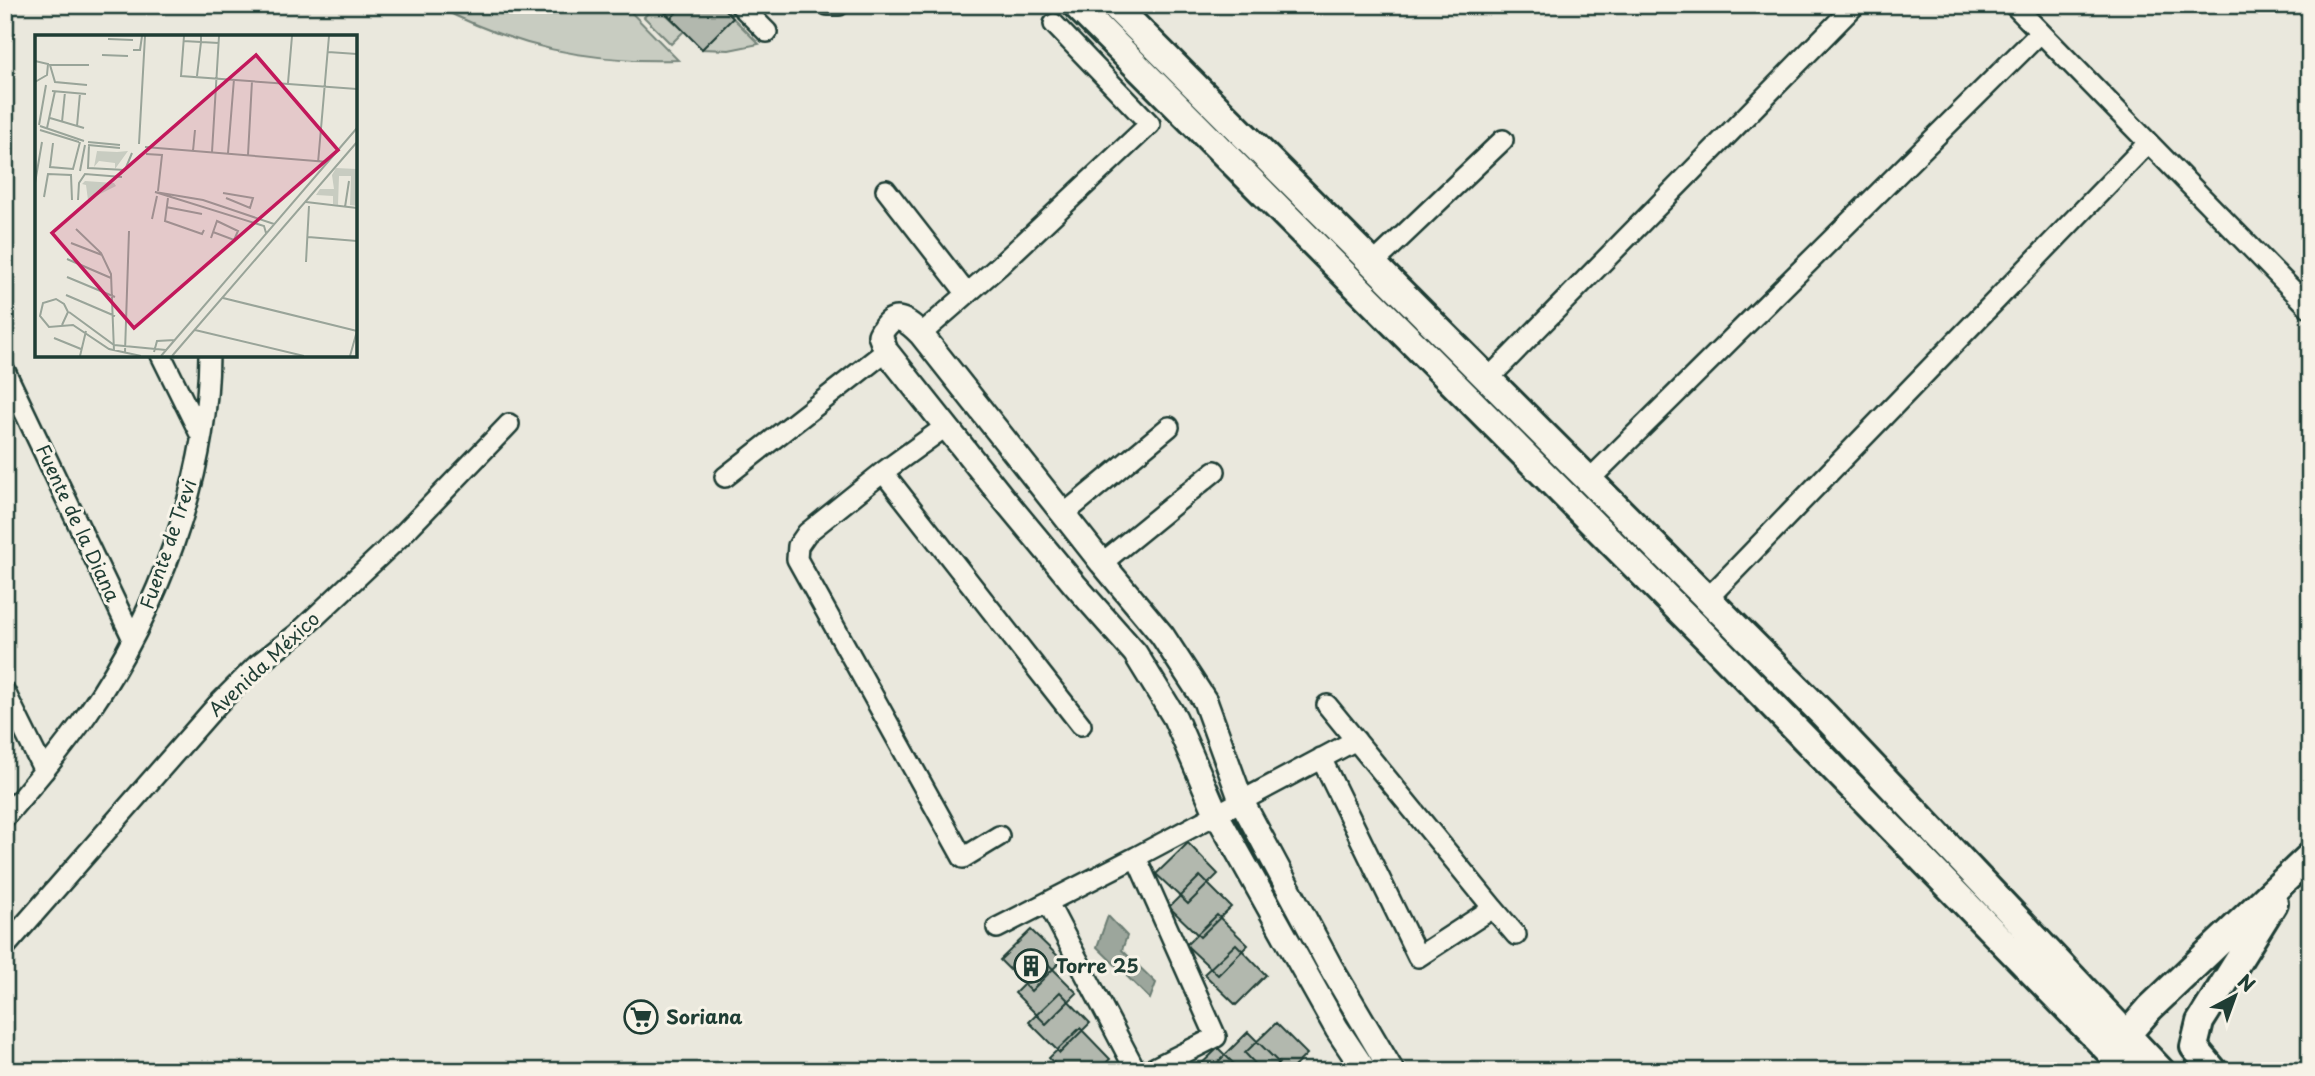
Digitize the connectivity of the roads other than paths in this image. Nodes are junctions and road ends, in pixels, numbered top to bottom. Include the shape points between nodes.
1 (740, 5) edge
2 (828, 5) edge
3 (839, 5) edge
4 (1076, 5) edge
5 (1114, 5) edge
6 (1855, 5) edge
7 (2014, 5) edge
8 (1054, 24) dead end
9 (767, 32) dead end
10 (2040, 33) junction
11 (1503, 140) dead end
12 (2148, 143) junction
13 (886, 190) dead end
14 (1373, 264) junction
15 (967, 294) junction
16 (2310, 308) edge
17 (921, 334) junction
18 (886, 351) junction
19 (162, 357) edge
20 (209, 357) edge
21 (5, 371) edge
22 (1488, 379) junction
23 (509, 424) dead end
24 (945, 427) junction
25 (1169, 427) dead end
26 (201, 436) junction
27 (1215, 471) dead end
28 (883, 472) junction
29 (725, 477) dead end
30 (1589, 480) junction
31 (1064, 514) junction
32 (1635, 526) junction
33 (1082, 536) junction
34 (1615, 546) junction
35 (1054, 559) junction
36 (1102, 563) junction
37 (1075, 585) junction
38 (1708, 598) junction
39 (132, 638) junction
40 (5, 692) edge
41 (1327, 705) dead end
42 (1082, 724) dead end
43 (1356, 740) junction
44 (1321, 758) junction
45 (44, 771) junction
46 (1241, 800) junction
47 (1216, 813) junction
48 (5, 817) edge
49 (999, 836) dead end
50 (1136, 857) junction
51 (2302, 864) edge
52 (1048, 902) junction
53 (1493, 908) junction
54 (997, 928) dead end
55 (1516, 935) dead end
56 (5, 947) edge
57 (1359, 1017) junction
58 (1337, 1029) junction
59 (2121, 1052) edge
60 (1136, 1071) edge
61 (1148, 1071) edge
62 (1365, 1071) edge
63 (1392, 1071) edge
64 (2161, 1071) edge
65 (2214, 1071) edge

1 - 9 street
2 - 3 street
4 - 34 main road
5 - 14 main road
6 - 22 street
7 - 10 street
8 - 15 street via 1150,124
10 - 12 street
10 - 30 street
11 - 14 street
12 - 16 street
12 - 38 street
13 - 15 street
14 - 22 main road
15 - 17 street
17 - 18 street via 901,318 892,319 880,335
17 - 31 street
18 - 24 street
18 - 29 street
19 - 26 street
20 - 26 street, Fuente de Trevi
21 - 39 street, Fuente de la Diana
22 - 30 main road
23 - 56 street, Avenida México via 402,535 217,705
24 - 28 street
24 - 35 street
25 - 31 street
26 - 39 street, Fuente de Trevi via 173,543
27 - 36 street
28 - 42 street
28 - 49 street via 807,533 798,546 797,559 964,858
30 - 32 main road
31 - 33 street
32 - 34 main road
32 - 38 main road
33 - 35 street
33 - 36 street
34 - 59 main road
35 - 37 street
36 - 37 street
36 - 46 street via 1162,635 1205,701
37 - 47 street via 1135,653 1175,718
38 - 59 main road via 1824,715
39 - 45 street, Fuente de Trevi via 89,712
40 - 45 street
41 - 43 street
43 - 44 street
43 - 53 street
44 - 46 street
44 - 53 street via 1418,957
45 - 48 street, Fuente de Trevi
46 - 47 street
46 - 57 street
47 - 50 street
47 - 58 street
50 - 52 street
50 - 61 street via 1216,1037
51 - 59 main road via 2150,1008
51 - 65 main road via 2200,1022 2194,1047
52 - 54 street
52 - 60 street
53 - 55 street
57 - 58 street
57 - 63 street
58 - 62 street
59 - 64 main road

